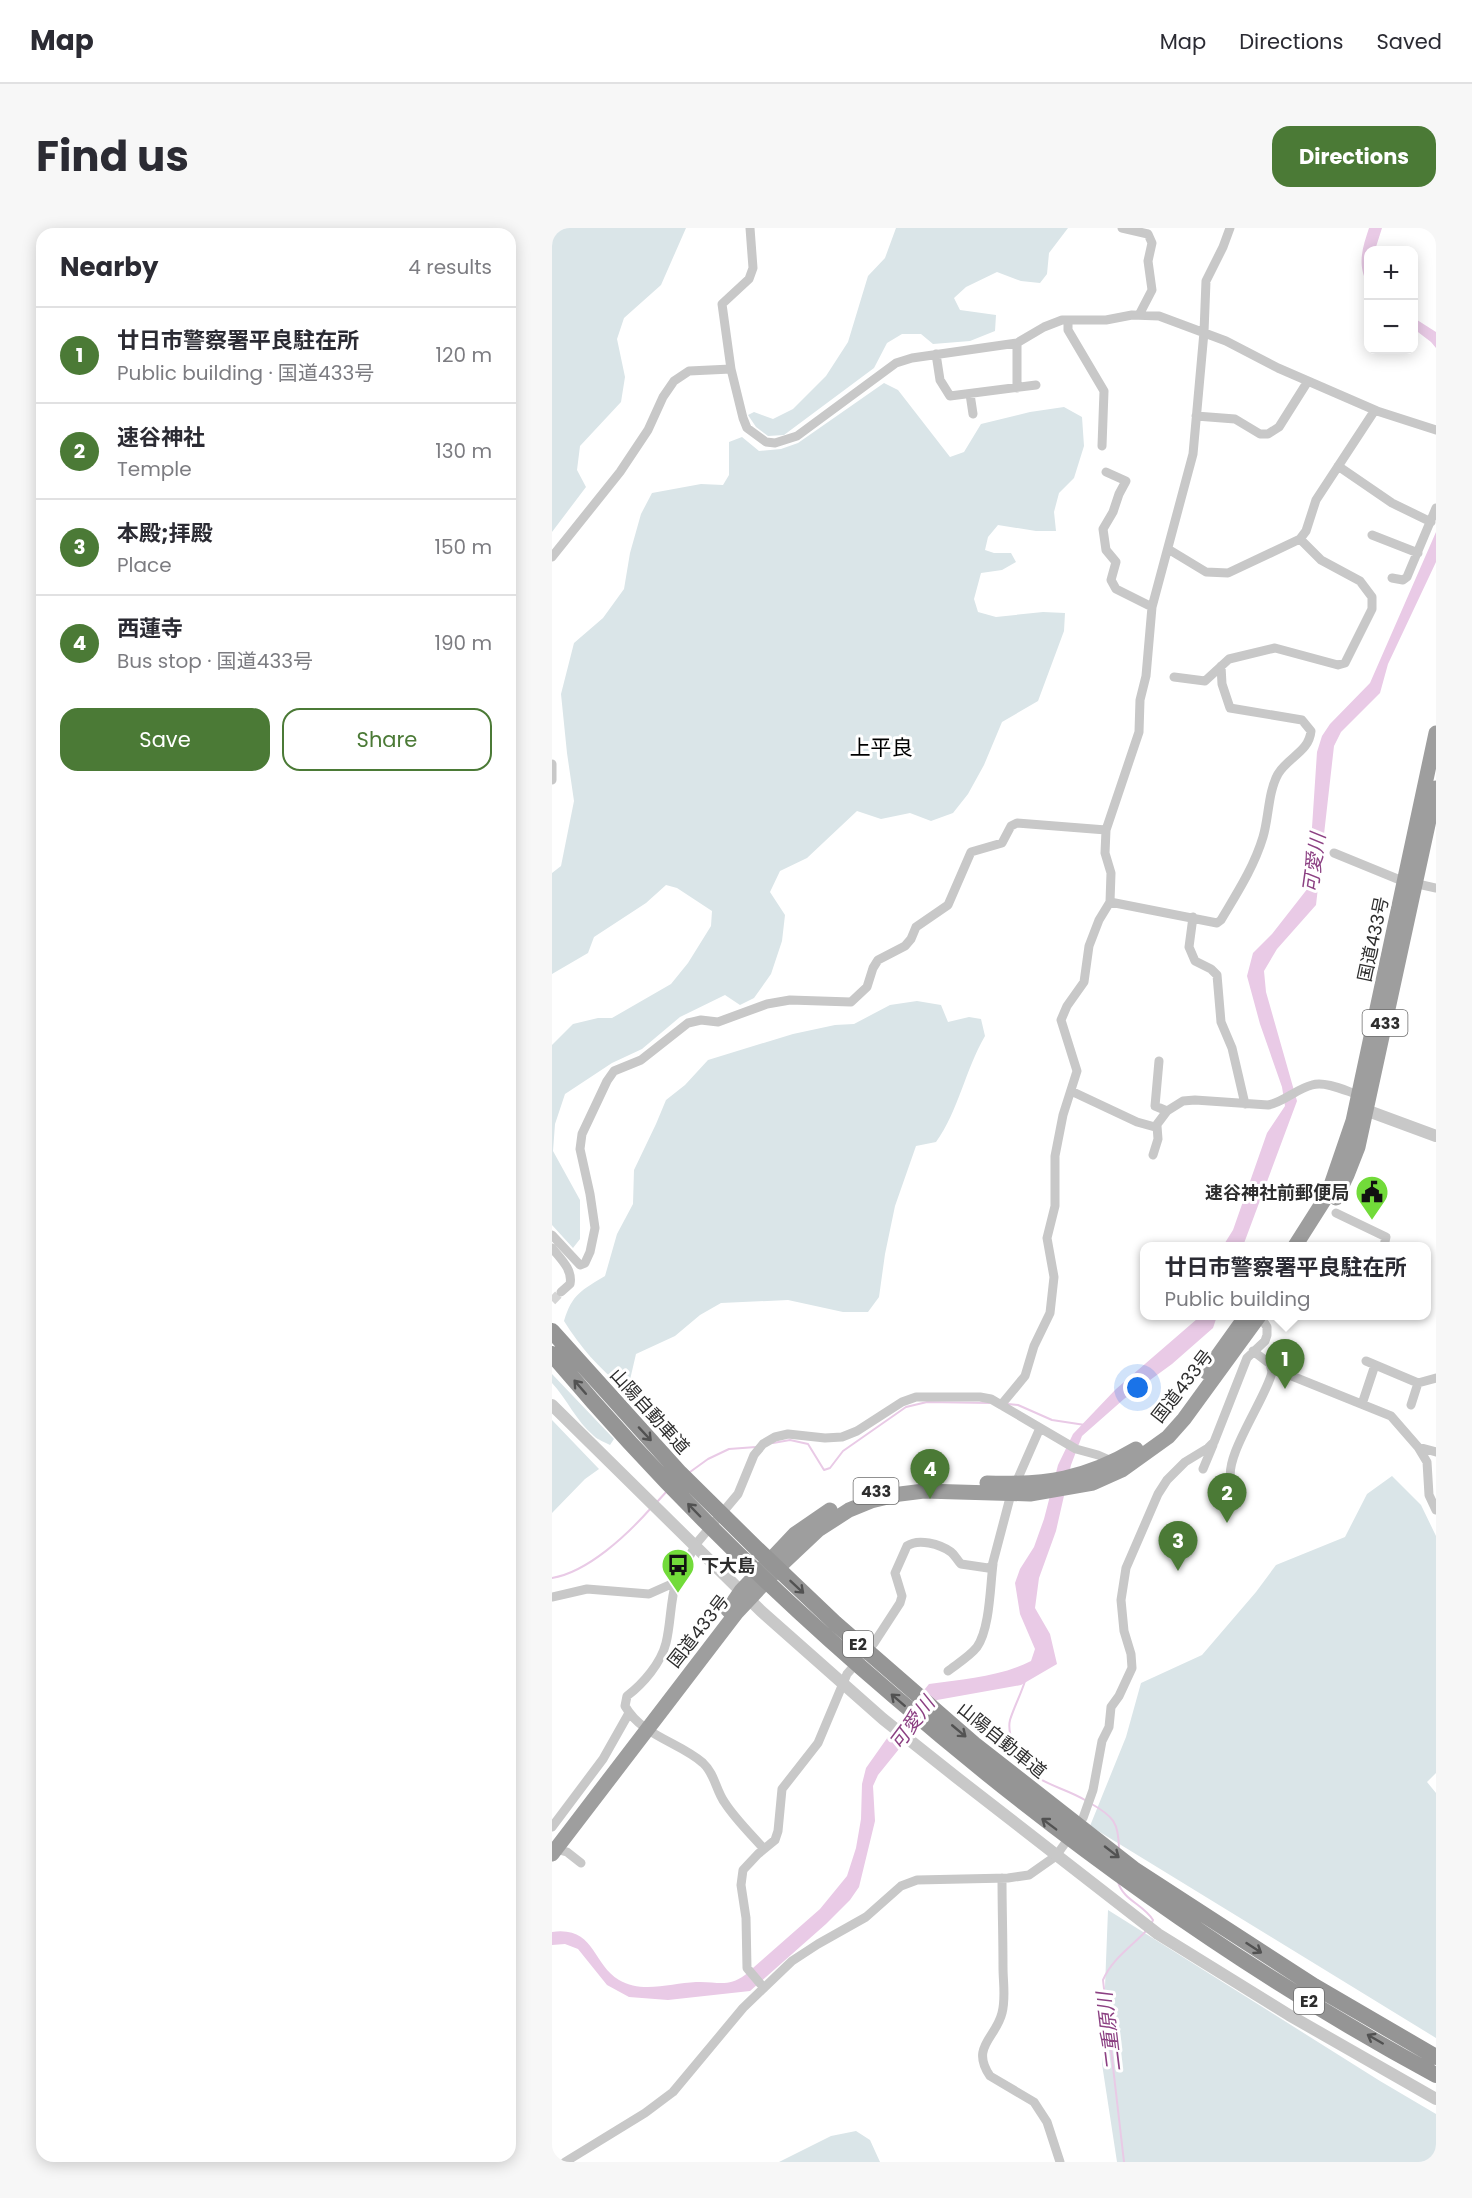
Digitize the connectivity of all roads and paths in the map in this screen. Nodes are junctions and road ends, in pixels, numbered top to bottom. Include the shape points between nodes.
1 (750, 228) edge
2 (1122, 228) edge
3 (1230, 228) edge
4 (1147, 231) edge
5 (1139, 315) junction
6 (1068, 320) junction
7 (1204, 332) junction
8 (1017, 343) junction
9 (936, 354) junction
10 (731, 369) junction
11 (1308, 381) junction
12 (1036, 385) dead end
13 (1017, 388) junction
14 (970, 394) junction
15 (1375, 410) junction
16 (973, 414) dead end
17 (1197, 416) junction
18 (1435, 430) edge
19 (1102, 446) dead end
20 (1338, 465) junction
21 (1106, 472) dead end
22 (1436, 508) edge
23 (1431, 522) junction
24 (1372, 535) dead end
25 (1300, 539) junction
26 (1168, 549) junction
27 (1418, 553) junction
28 (552, 557) edge
29 (1392, 578) dead end
30 (1152, 607) junction
31 (1221, 666) junction
32 (1174, 677) dead end
33 (1436, 733) edge
34 (552, 764) edge
35 (552, 780) edge
36 (1436, 789) edge
37 (1106, 830) junction
38 (1334, 853) dead end
39 (1410, 882) junction
40 (1436, 888) edge
41 (1110, 902) junction
42 (1193, 917) junction
43 (1159, 1061) dead end
44 (1071, 1091) junction
45 (1359, 1095) junction
46 (1245, 1104) junction
47 (1167, 1111) junction
48 (1369, 1114) junction
49 (1157, 1126) junction
50 (1436, 1136) edge
51 (1153, 1155) dead end
52 (1336, 1213) dead end
53 (552, 1235) edge
54 (1298, 1242) edge
55 (1310, 1242) edge
56 (1385, 1242) edge
57 (552, 1248) edge
58 (561, 1292) tunnel mouth
59 (1243, 1320) edge
60 (1257, 1320) edge
61 (1263, 1320) edge
62 (552, 1331) edge
63 (1253, 1351) junction
64 (552, 1354) edge
65 (1272, 1368) junction
66 (1436, 1378) edge
67 (1418, 1383) junction
68 (1362, 1404) junction
69 (552, 1405) edge
70 (1001, 1405) junction
71 (1411, 1405) dead end
72 (1040, 1428) junction
73 (1214, 1443) junction
74 (1418, 1447) junction
75 (1436, 1452) edge
76 (1114, 1462) junction
77 (1203, 1469) dead end
78 (1232, 1482) dead end
79 (1070, 1483) junction
80 (1013, 1489) junction
81 (1436, 1510) edge
82 (696, 1545) junction
83 (993, 1564) junction
84 (676, 1582) junction
85 (745, 1595) junction
86 (552, 1597) edge
87 (948, 1671) dead end
88 (843, 1683) junction
89 (629, 1713) junction
90 (647, 1727) junction
91 (552, 1827) edge
92 (764, 1849) junction
93 (553, 1850) edge
94 (1056, 1856) junction
95 (581, 1863) dead end
96 (1133, 1877) junction
97 (1002, 1878) junction
98 (762, 1986) junction
99 (1436, 2057) edge
100 (1436, 2074) edge
101 (1436, 2099) edge
102 (565, 2162) edge
103 (1060, 2162) edge

1 - 10 street via 753,268 749,279 722,304
2 - 4 street
3 - 7 street via 1206,281
4 - 5 street via 1152,243 1152,290
5 - 6 street
5 - 7 street via 1161,316
6 - 8 street via 1044,327
6 - 19 street via 1068,330 1104,390
7 - 11 street
7 - 17 street
8 - 9 street
8 - 13 street
9 - 10 street via 896,363 797,436 775,442 766,442 747,428
9 - 14 street via 940,380 950,396
10 - 28 street via 689,371 674,381 620,472
11 - 15 street
11 - 17 street via 1279,427 1268,434 1260,434 1235,419
12 - 13 street
13 - 14 street
14 - 16 street
15 - 18 street
15 - 20 street
17 - 26 street via 1193,454
20 - 23 street via 1392,502
20 - 25 street via 1316,500
21 - 30 street via 1126,481 1103,529 1106,550 1116,562 1111,580 1116,589
22 - 23 street
23 - 27 street
24 - 27 street
25 - 26 street via 1227,573 1206,572
25 - 31 street via 1321,560 1360,581 1372,597 1372,609 1347,661 1338,665 1275,648 1231,658
26 - 30 street
27 - 29 street via 1406,579
30 - 37 street via 1139,732
31 - 32 street via 1205,681
31 - 42 street via 1230,708 1302,720 1312,733 1306,746 1275,780 1259,848 1221,920 1214,923
33 - 39 highway, 国道433号 / 433
34 - 35 street
36 - 39 highway, 国道433号 / 433
37 - 41 street
37 - 53 street via 1017,823 1002,843 971,852 948,905 916,927 905,946 878,960 867,987 851,1002 790,1000 718,1022 688,1023 641,1060 614,1071 582,1134 580,1149 595,1228 585,1263 580,1265
38 - 39 street
39 - 40 street
39 - 45 highway, 国道433号 / 433
39 - 48 highway, 国道433号 / 433
41 - 42 street
41 - 44 street via 1089,946 1084,982 1061,1020 1077,1071
42 - 46 street via 1190,948 1195,961 1217,975 1221,1022 1233,1050
43 - 47 street via 1155,1106
44 - 49 street via 1137,1122
44 - 70 street via 1055,1156 1055,1206 1047,1238 1054,1277 1050,1313 1025,1376
45 - 46 street via 1320,1084 1268,1105
45 - 48 street
45 - 54 highway, 国道433号 / 433 via 1328,1194
46 - 47 street via 1189,1100
47 - 49 street
48 - 50 street
48 - 55 highway, 国道433号 / 433 via 1347,1175
49 - 51 street
52 - 56 street via 1386,1237
57 - 58 street via 572,1277
59 - 76 highway, 国道433号 / 433 via 1170,1421 1144,1444
60 - 79 highway, 国道433号 / 433 via 1168,1437 1122,1470 1093,1483
61 - 63 street via 1268,1335
62 -> 96 highway, 山陽自動車道 / E2 via 680,1473 835,1623
63 - 65 street
63 - 73 street
96 -> 64 highway, 山陽自動車道 / E2 via 1034,1812 837,1647 746,1563 608,1419
65 - 68 street
65 - 78 street via 1235,1452
66 - 67 street
67 - 68 street via 1370,1363
67 - 71 street
68 - 74 street via 1391,1416
69 - 82 street
70 - 72 street
70 - 82 street via 982,1397 916,1396 842,1437 775,1437 758,1449 738,1494
72 - 76 street via 1078,1450
72 - 80 street
73 - 77 street
73 - 94 street via 1185,1462 1167,1480 1126,1568 1120,1600 1132,1668 1111,1707 1083,1818
74 - 75 street
74 - 81 street via 1427,1462 1429,1494
76 - 79 highway, 国道433号 / 433
79 - 80 highway, 国道433号 / 433
80 - 83 street
80 - 85 highway, 国道433号 / 433 via 923,1481 847,1501 795,1534
82 - 84 street
82 - 85 street
83 - 87 street via 981,1638 976,1648
83 - 88 street via 988,1568 961,1564 936,1545 917,1542 907,1546 895,1573 902,1596 900,1603
84 - 86 street via 649,1594 581,1590
84 - 89 street via 662,1656 627,1696 625,1706
85 - 88 street
85 - 90 highway, 国道433号 / 433 via 682,1671
88 - 92 street via 819,1743 782,1789 777,1836
88 - 94 street
89 - 90 street
89 - 91 street via 603,1759
90 - 92 street via 702,1763 725,1804
90 - 93 highway, 国道433号 / 433
92 - 98 street via 747,1864 741,1878 748,1970
93 - 95 street via 567,1852
94 - 97 street via 1029,1875
94 - 101 street via 1158,1934 1288,2015
96 -> 99 highway, 山陽自動車道 / E2
100 -> 96 highway, 山陽自動車道 / E2 via 1286,1987
97 - 98 street via 917,1880 901,1886 866,1917 800,1955
97 - 103 street via 1005,1996 1002,2016 983,2048 982,2057 990,2076 1034,2102 1047,2122
98 - 102 street via 673,2092 645,2114

